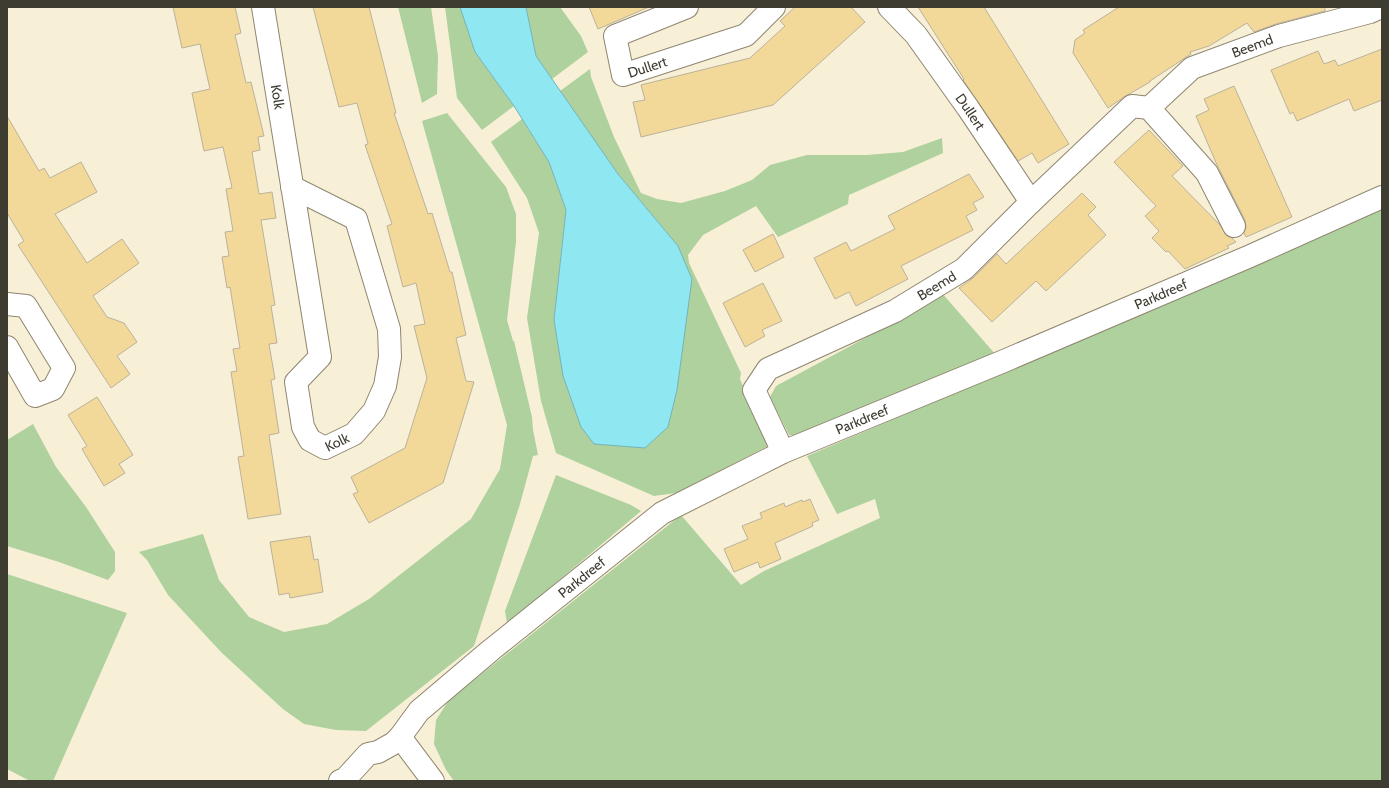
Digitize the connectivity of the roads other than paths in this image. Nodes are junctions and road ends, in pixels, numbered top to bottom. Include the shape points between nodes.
1 (263, 7) edge
2 (687, 7) edge
3 (774, 7) edge
4 (889, 7) edge
5 (1372, 9) edge
6 (1150, 108) junction
7 (292, 187) junction
8 (1382, 197) edge
9 (1031, 202) junction
10 (1234, 226) dead end
11 (7, 304) edge
12 (7, 347) edge
13 (783, 452) junction
14 (400, 737) junction
15 (340, 781) edge
16 (433, 781) edge

1 - 7 street, Kolk
2 - 3 street, Dullert via 615,36 624,75 746,35
4 - 9 street, Dullert via 916,35
5 - 6 street, Beemd via 1278,36 1192,68
6 - 9 street, Beemd via 1132,106
6 - 10 street via 1206,173
7 - 7 street, Kolk via 320,357 296,382 304,427 310,440 325,448 354,434 374,410 386,386 390,357 389,330 356,219
8 - 13 street, Parkdreef via 1241,260
9 - 13 street, Beemd via 964,269 895,311 768,369 754,390
11 - 12 street via 26,306 64,368 53,389 35,396
13 - 14 street, Parkdreef via 662,513 490,650 419,711
14 - 15 street, Parkdreef via 388,748 368,754 346,778
14 - 16 street

